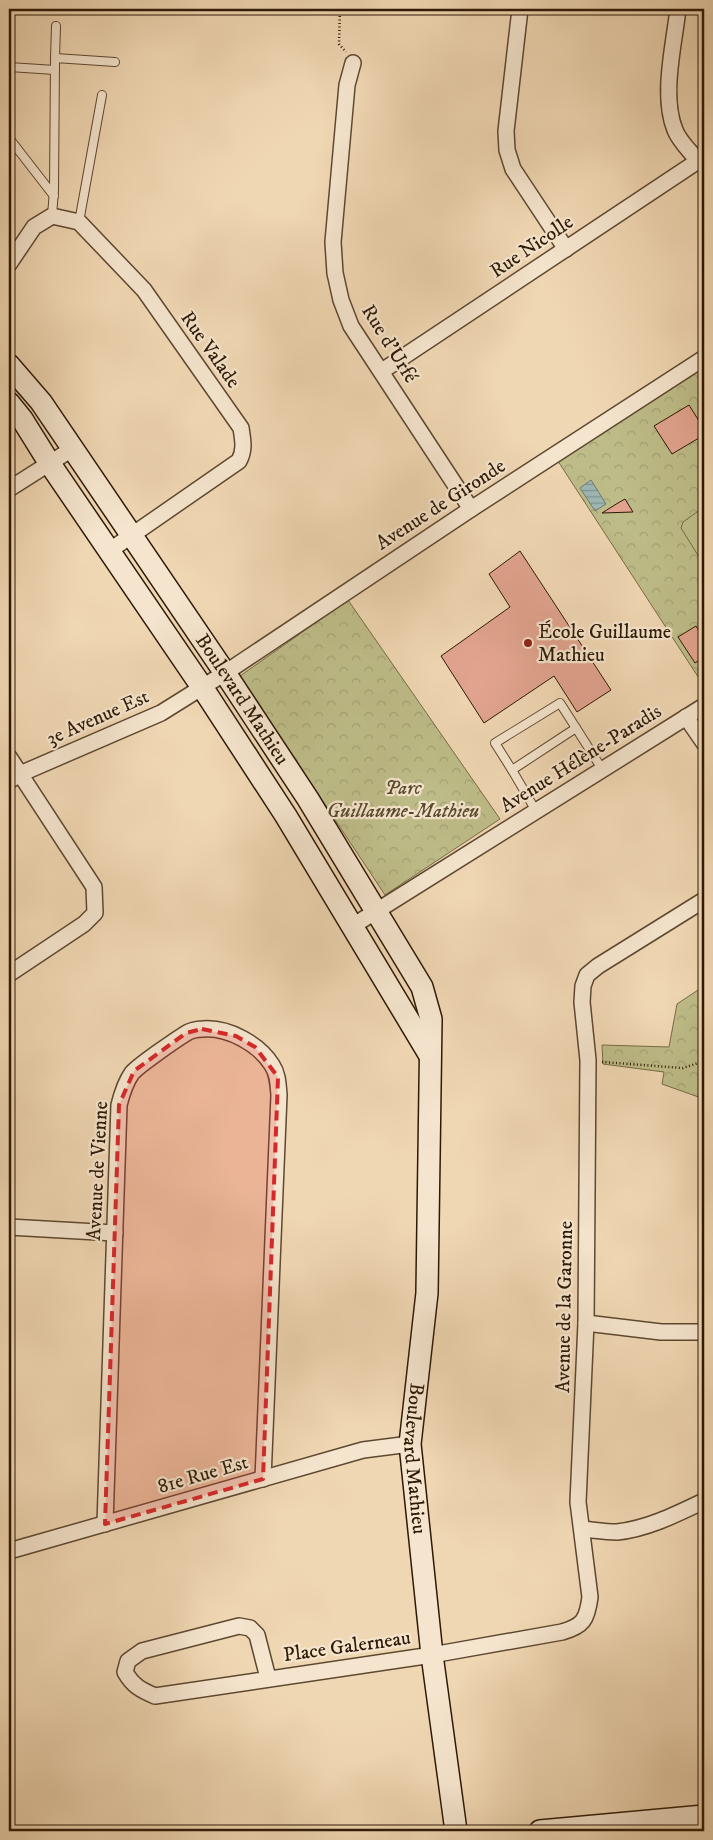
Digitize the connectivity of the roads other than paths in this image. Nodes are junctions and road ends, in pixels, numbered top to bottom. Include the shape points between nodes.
1 (520, 9) edge
2 (678, 9) edge
3 (56, 26) dead end
4 (55, 58) junction
5 (115, 62) dead end
6 (353, 63) road end
7 (9, 67) edge
8 (55, 70) junction
9 (102, 95) dead end
10 (9, 138) edge
11 (701, 159) edge
12 (54, 196) junction
13 (52, 216) junction
14 (79, 222) junction
15 (566, 248) junction
16 (9, 264) edge
17 (704, 358) edge
18 (9, 365) edge
19 (382, 371) junction
20 (9, 403) edge
21 (72, 449) junction
22 (50, 464) junction
23 (9, 489) edge
24 (471, 509) junction
25 (131, 536) junction
26 (109, 551) junction
27 (225, 673) junction
28 (202, 687) junction
29 (704, 706) edge
30 (686, 717) junction
31 (576, 728) junction
32 (704, 744) edge
33 (9, 757) edge
34 (602, 769) junction
35 (512, 770) junction
36 (14, 778) edge
37 (536, 812) junction
38 (704, 900) edge
39 (377, 911) junction
40 (351, 926) junction
41 (9, 974) edge
42 (429, 1054) junction
43 (9, 1227) edge
44 (115, 1233) junction
45 (586, 1324) junction
46 (704, 1332) edge
47 (410, 1444) junction
48 (263, 1479) junction
49 (704, 1501) edge
50 (105, 1524) junction
51 (582, 1529) junction
52 (9, 1551) edge
53 (432, 1655) junction
54 (268, 1678) junction
55 (704, 1816) edge
56 (456, 1831) edge
57 (540, 1831) edge

1 - 15 street via 506,131 507,150 513,169
2 - 11 street via 668,95 670,115 676,132
3 - 4 lane
4 - 5 lane
4 - 8 lane
6 - 19 street, Rue d'Urfé via 347,85 333,242 334,273 340,300 351,326
7 - 8 lane
8 - 12 lane
9 - 14 lane
10 - 12 lane
11 - 15 street, Rue Nicolle
12 - 13 lane
13 - 14 street
13 - 16 street via 34,227
14 - 25 street, Rue Valade via 144,290 241,428 244,442 239,461
15 - 19 street, Rue Nicolle
17 - 24 street, Avenue de Gironde
18 - 21 street, Boulevard Mathieu via 41,402
19 - 24 street, Rue d'Urfé
20 - 22 street, Boulevard Mathieu
21 - 22 street
21 - 25 street, Boulevard Mathieu
22 - 23 street
22 - 26 street, Boulevard Mathieu
24 - 27 street, Avenue de Gironde
25 - 26 street, Rue Valade
25 - 27 street, Boulevard Mathieu
26 - 28 street, Boulevard Mathieu
27 - 28 street, Avenue de Gironde
27 - 39 street, Boulevard Mathieu
28 - 36 street, 3e Avenue Est via 161,713
28 - 40 street, Boulevard Mathieu via 286,816
29 - 30 street, Avenue Hélène-Paradis
30 - 32 street
30 - 34 street, Avenue Hélène-Paradis
31 - 34 lane
31 - 35 lane
31 - 35 lane via 560,703 496,743
33 - 36 street
34 - 37 street, Avenue Hélène-Paradis
35 - 37 lane
36 - 41 street via 94,887 94,913 84,924
37 - 39 street, Avenue Hélène-Paradis
38 - 45 street, Avenue de la Garonne via 598,966 587,976 583,986 588,1060
39 - 40 street, Avenue Hélène-Paradis
39 - 42 street, Boulevard Mathieu via 422,987 431,1019
40 - 42 street, Boulevard Mathieu
42 - 47 street, Boulevard Mathieu via 427,1293
43 - 44 street
44 - 48 street, Avenue de Vienne via 119,1105 126,1082 134,1071 186,1033 202,1029 236,1036 255,1047 272,1064 278,1077 279,1095
44 - 50 street, Avenue de Vienne
45 - 46 street via 661,1332
45 - 51 street, Avenue de la Garonne via 578,1502
47 - 48 street, 81e Rue Est via 363,1450
47 - 53 street, Boulevard Mathieu
48 - 50 street, 81e Rue Est
49 - 51 street via 639,1527 616,1532
50 - 52 street, 81e Rue Est
51 - 53 street, Avenue de la Garonne via 590,1597 584,1621 562,1632
53 - 54 street, Place Galerneau
53 - 56 street, Boulevard Mathieu
54 - 54 street, Place Galerneau via 155,1696 141,1690 125,1672 128,1661 142,1651 239,1626 250,1628 257,1635
55 - 57 street

